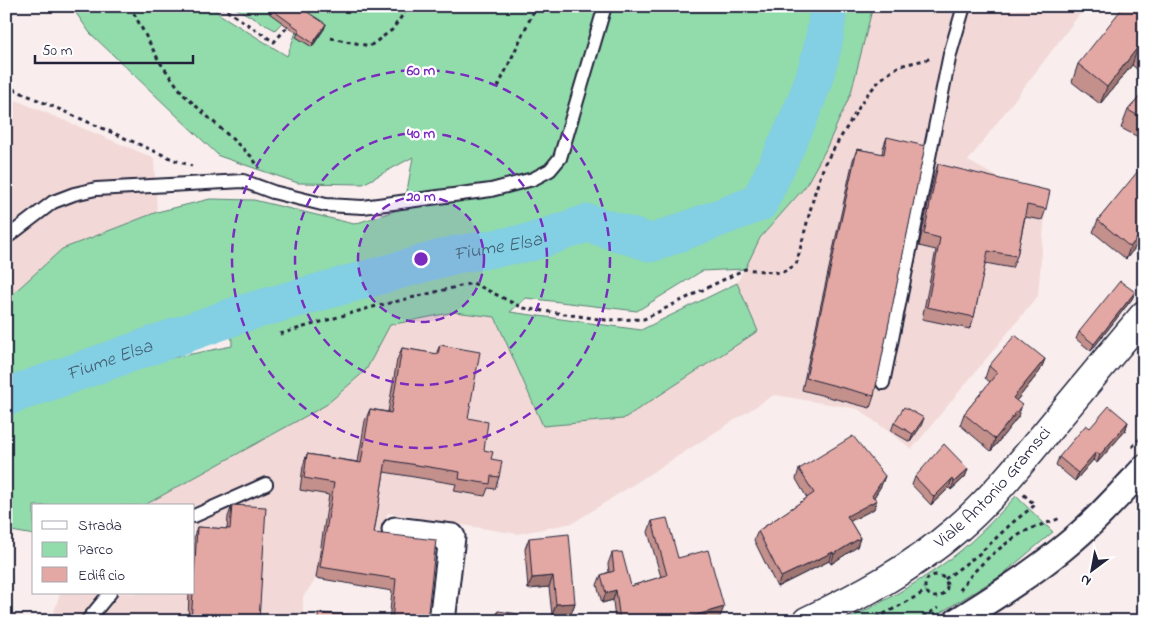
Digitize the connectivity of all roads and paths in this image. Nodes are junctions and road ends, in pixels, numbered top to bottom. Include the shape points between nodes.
1 (130, 6) edge
2 (220, 6) edge
3 (409, 6) edge
4 (536, 6) edge
5 (605, 6) edge
6 (964, 6) edge
7 (290, 23) edge
8 (332, 38) dead end
9 (950, 54) junction
10 (6, 86) edge
11 (498, 87) dead end
12 (196, 167) dead end
13 (273, 192) junction
14 (6, 238) edge
15 (1144, 315) edge
16 (280, 334) dead end
17 (883, 383) dead end
18 (1144, 468) edge
19 (266, 484) dead end
20 (1022, 494) dead end
21 (195, 516) edge
22 (1064, 516) dead end
23 (395, 530) dead end
24 (945, 579) junction
25 (926, 591) junction
26 (109, 594) edge
27 (957, 596) dead end
28 (87, 621) edge
29 (442, 621) edge
30 (807, 621) edge
31 (869, 621) edge
32 (958, 621) edge

1 - 13 path via 159,61 184,95 252,157
2 - 7 path via 274,42
3 - 8 path via 392,30 370,46
4 - 11 path
5 - 13 lane via 567,139 560,158 550,170 533,179 491,190 363,206 326,205
6 - 9 lane
9 - 16 path via 899,66 881,78 866,96 825,163 814,192 796,264 782,273 745,268 644,319 606,320 522,308 473,283
9 - 17 lane
10 - 12 path
13 - 14 lane via 242,181 96,189 53,202
15 - 30 main road, Viale Antonio Gramsci via 1001,486 966,522 886,580
18 - 32 street via 1063,549
19 - 21 lane
20 - 24 path via 1035,505
22 - 27 path via 1029,529 1014,539 971,574
23 - 29 street via 452,537
24 - 25 path via 935,575 929,578 925,584
24 - 25 path via 947,586 942,596 935,597
25 - 31 path
26 - 28 lane

